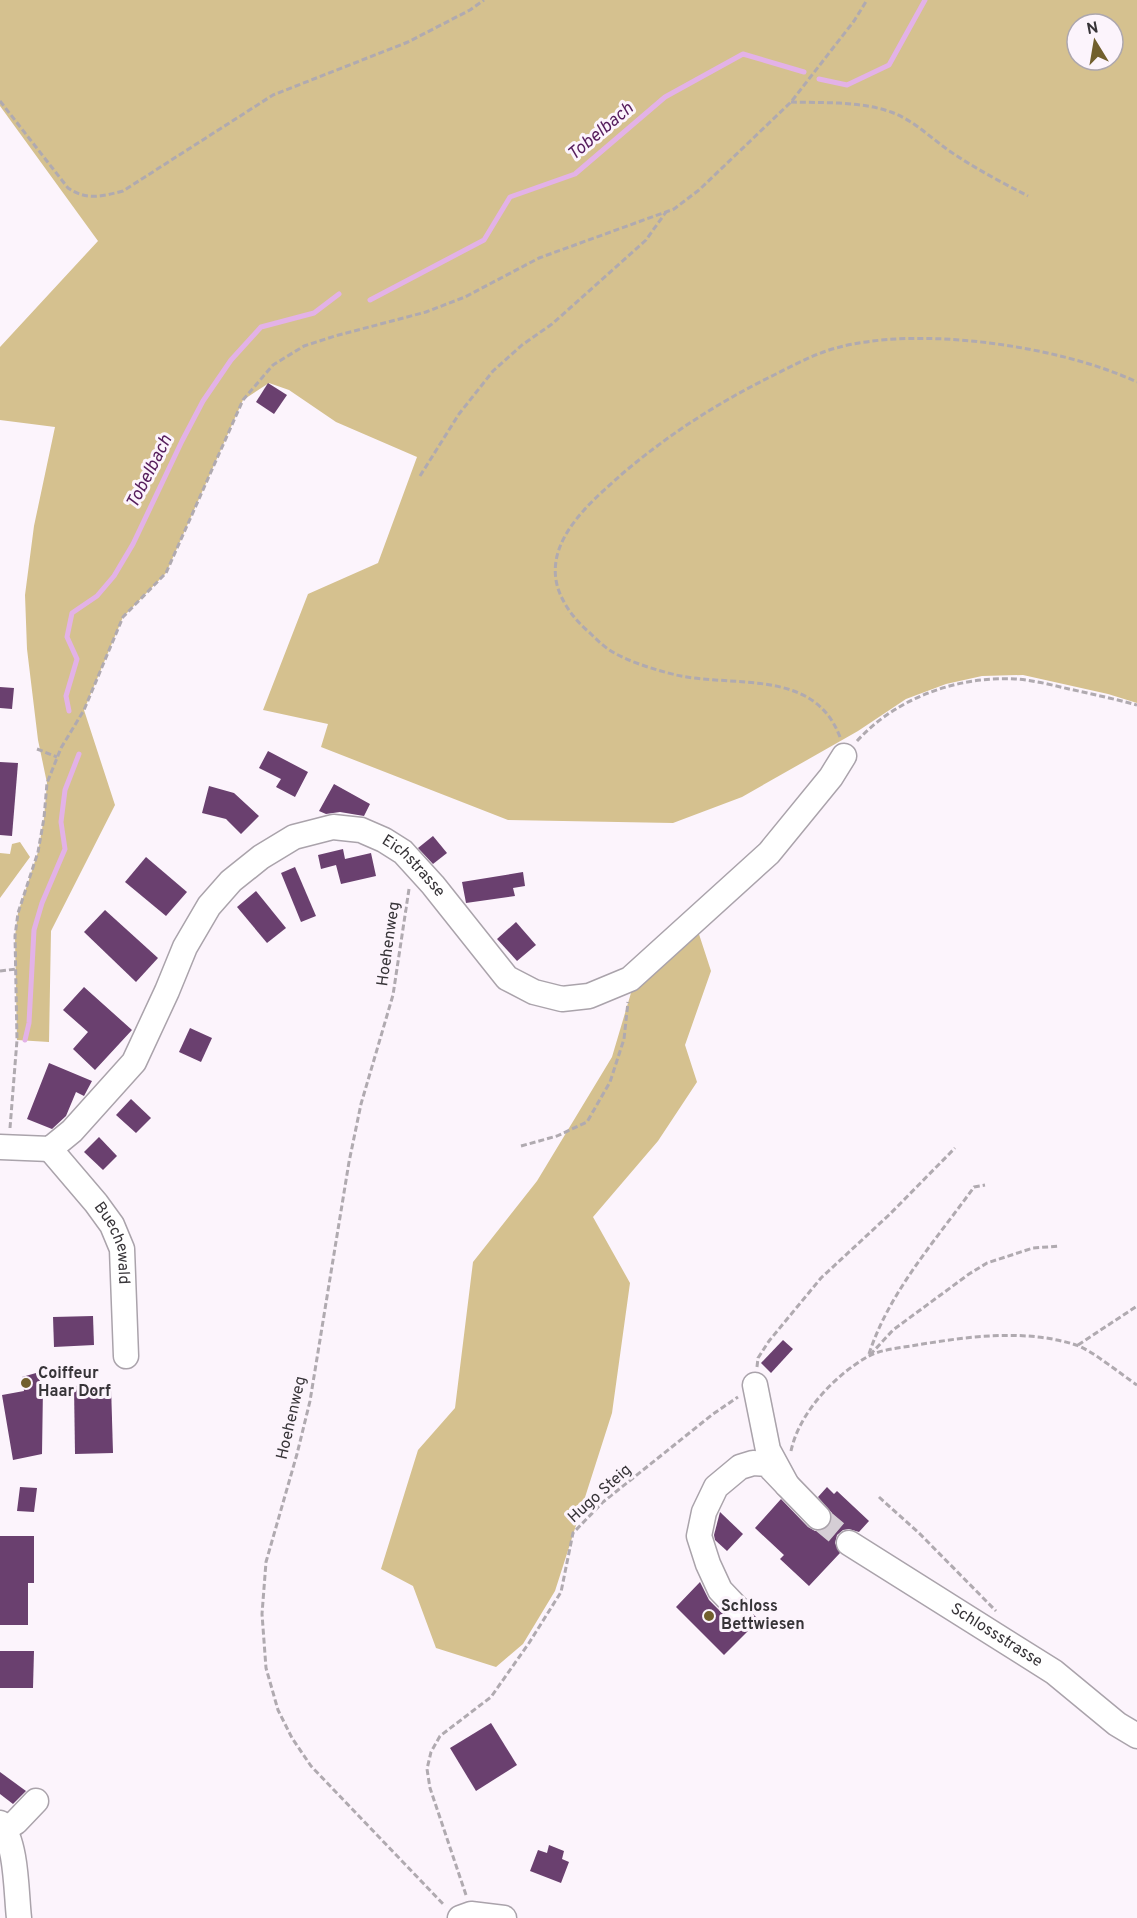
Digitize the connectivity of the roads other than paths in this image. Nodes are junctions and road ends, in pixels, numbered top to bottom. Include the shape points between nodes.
1 (844, 756) road end
2 (4, 1147) edge
3 (50, 1149) junction
4 (126, 1356) dead end
5 (755, 1385) road end
6 (788, 1485) junction
7 (818, 1517) tunnel mouth
8 (849, 1543) tunnel mouth
9 (739, 1610) dead end
10 (1137, 1736) edge
11 (36, 1801) dead end
12 (2, 1826) edge
13 (460, 1915) edge
14 (19, 1918) edge
15 (504, 1918) edge

1 - 3 street, Eichstrasse via 769,853 630,979 589,996 562,999 513,982 498,970 433,885 403,852 384,840 362,830 333,827 294,837 261,856 209,906 185,947 134,1062 72,1131
2 - 3 street
3 - 4 street, Buechewald via 112,1224 122,1249
5 - 6 street via 768,1450
6 - 7 street
6 - 9 street via 767,1464 740,1467 716,1487 704,1512 699,1536 708,1564 720,1590
8 - 10 street, Schlossstrasse via 1045,1666
11 - 12 street via 16,1822
12 - 14 street via 12,1855
13 - 15 street

